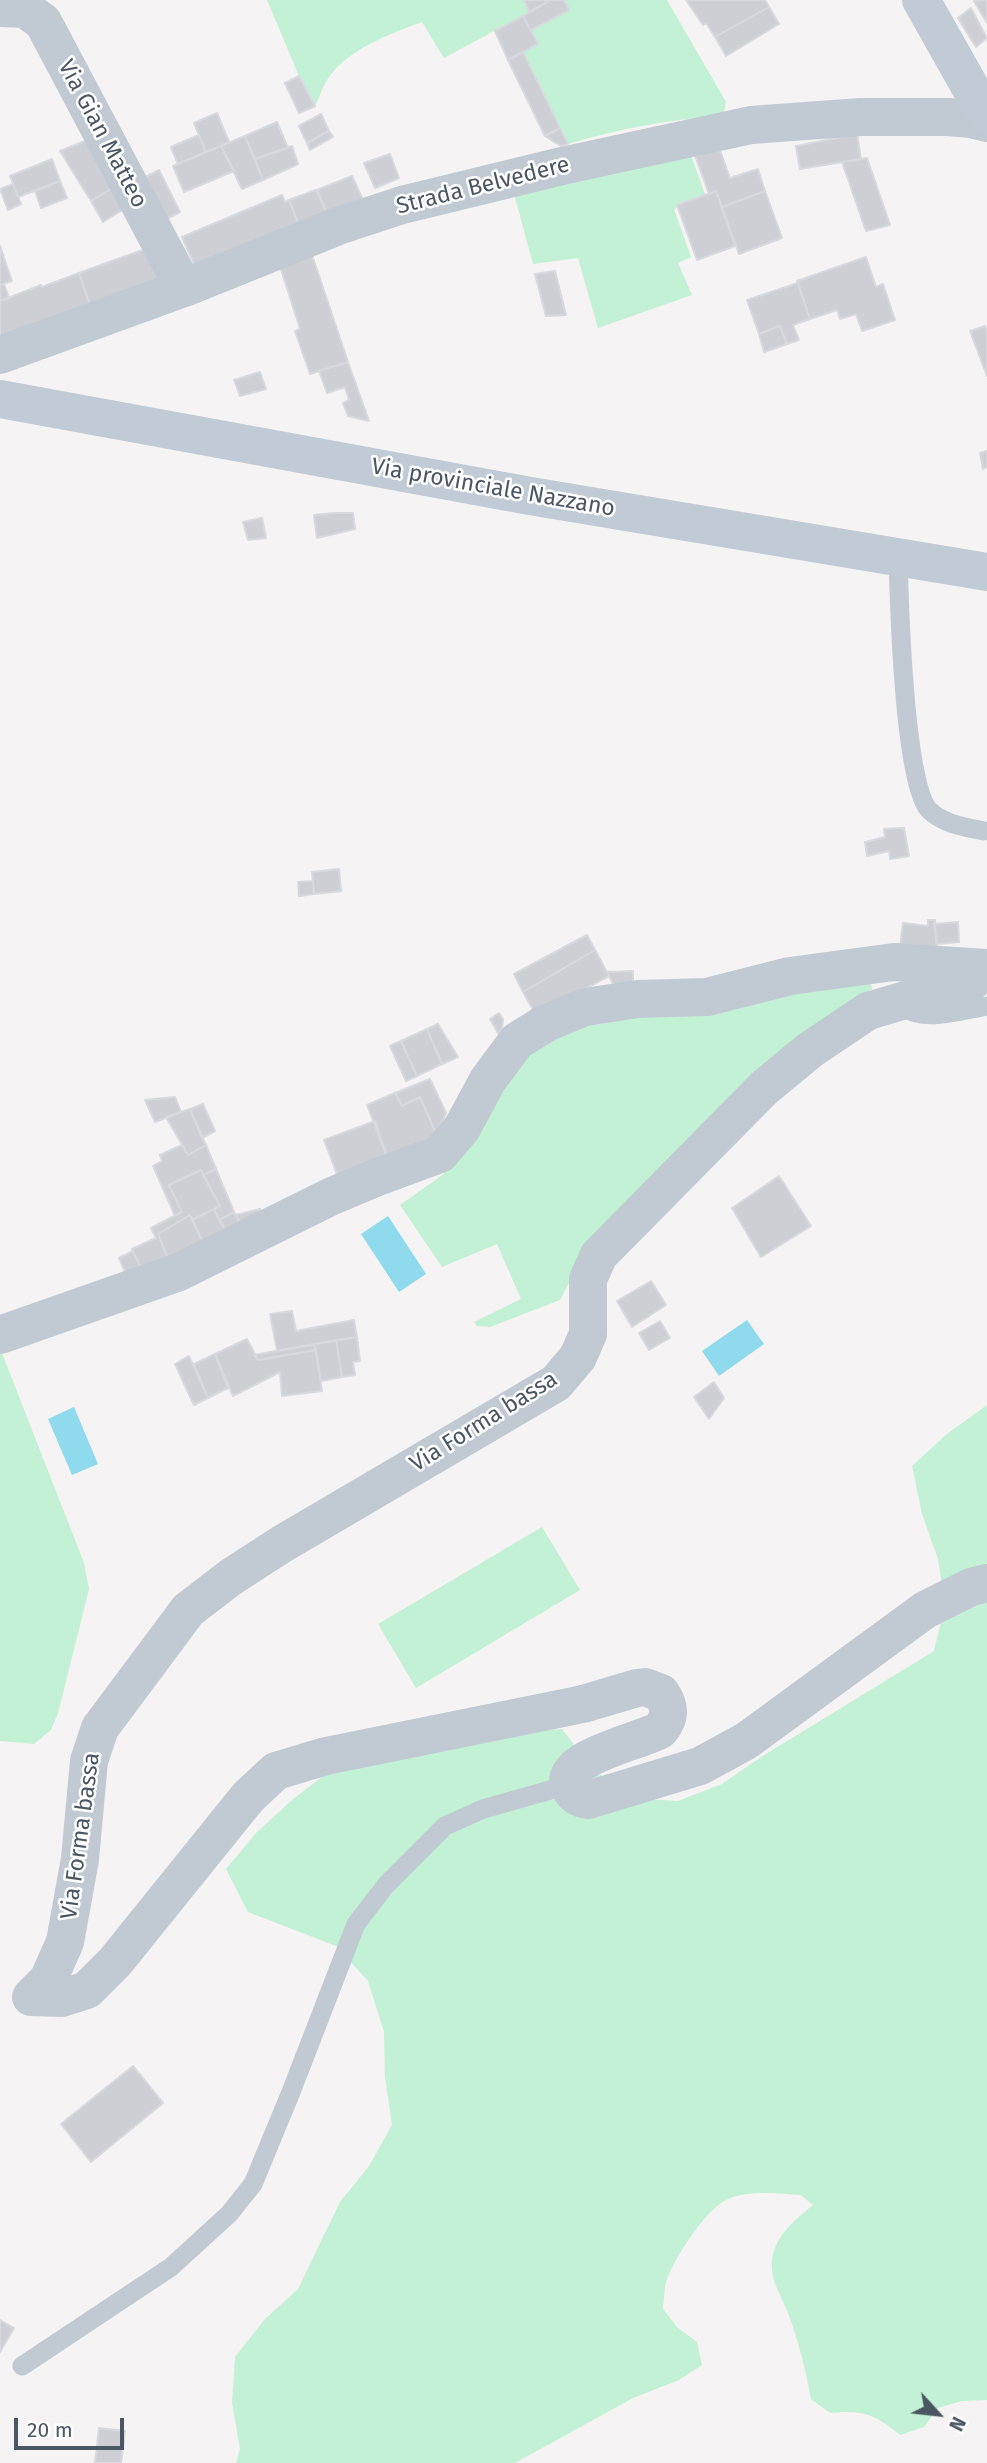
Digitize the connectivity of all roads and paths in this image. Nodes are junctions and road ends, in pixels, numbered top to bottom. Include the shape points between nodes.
1 (921, 0) edge
2 (0, 8) edge
3 (987, 117) edge
4 (987, 123) edge
5 (184, 288) junction
6 (0, 355) edge
7 (0, 399) edge
8 (898, 555) junction
9 (987, 572) edge
10 (984, 831) dead end
11 (986, 968) edge
12 (895, 1003) junction
13 (987, 1006) edge
14 (0, 1335) edge
15 (987, 1583) edge
16 (568, 1785) junction
17 (22, 2365) dead end

1 - 3 main road
2 - 5 street, Via Gian Matteo via 25,9 43,22
4 - 5 street, Strada Belvedere via 948,117 862,117 751,125 401,205
5 - 6 street, Strada Belvedere
7 - 8 main road, Via provinciale Nazzano via 530,496
8 - 9 main road, Via provinciale Nazzano
8 - 10 lane via 899,622 920,796 949,823
11 - 12 street, Via Forma bassa via 967,987
11 - 14 street, Via Forma bassa via 894,962 790,976 707,997 638,999 585,1007 517,1041 488,1080 462,1128 440,1154 330,1197 178,1272
12 - 13 lane via 926,1015
12 - 16 street, Via Forma bassa via 868,1010 764,1088 599,1255 588,1279 588,1334 578,1357 556,1384 282,1544 188,1610 100,1728 89,1761 80,1859 65,1942 48,1980 31,1997 62,1998 87,1990 115,1962 248,1797 276,1771 637,1688 661,1693 668,1716 660,1730 574,1767
15 - 16 street via 925,1610 746,1741 700,1766 588,1800 576,1796
16 - 17 lane via 483,1809 446,1826 386,1885 356,1924 253,2184 229,2214 171,2267

